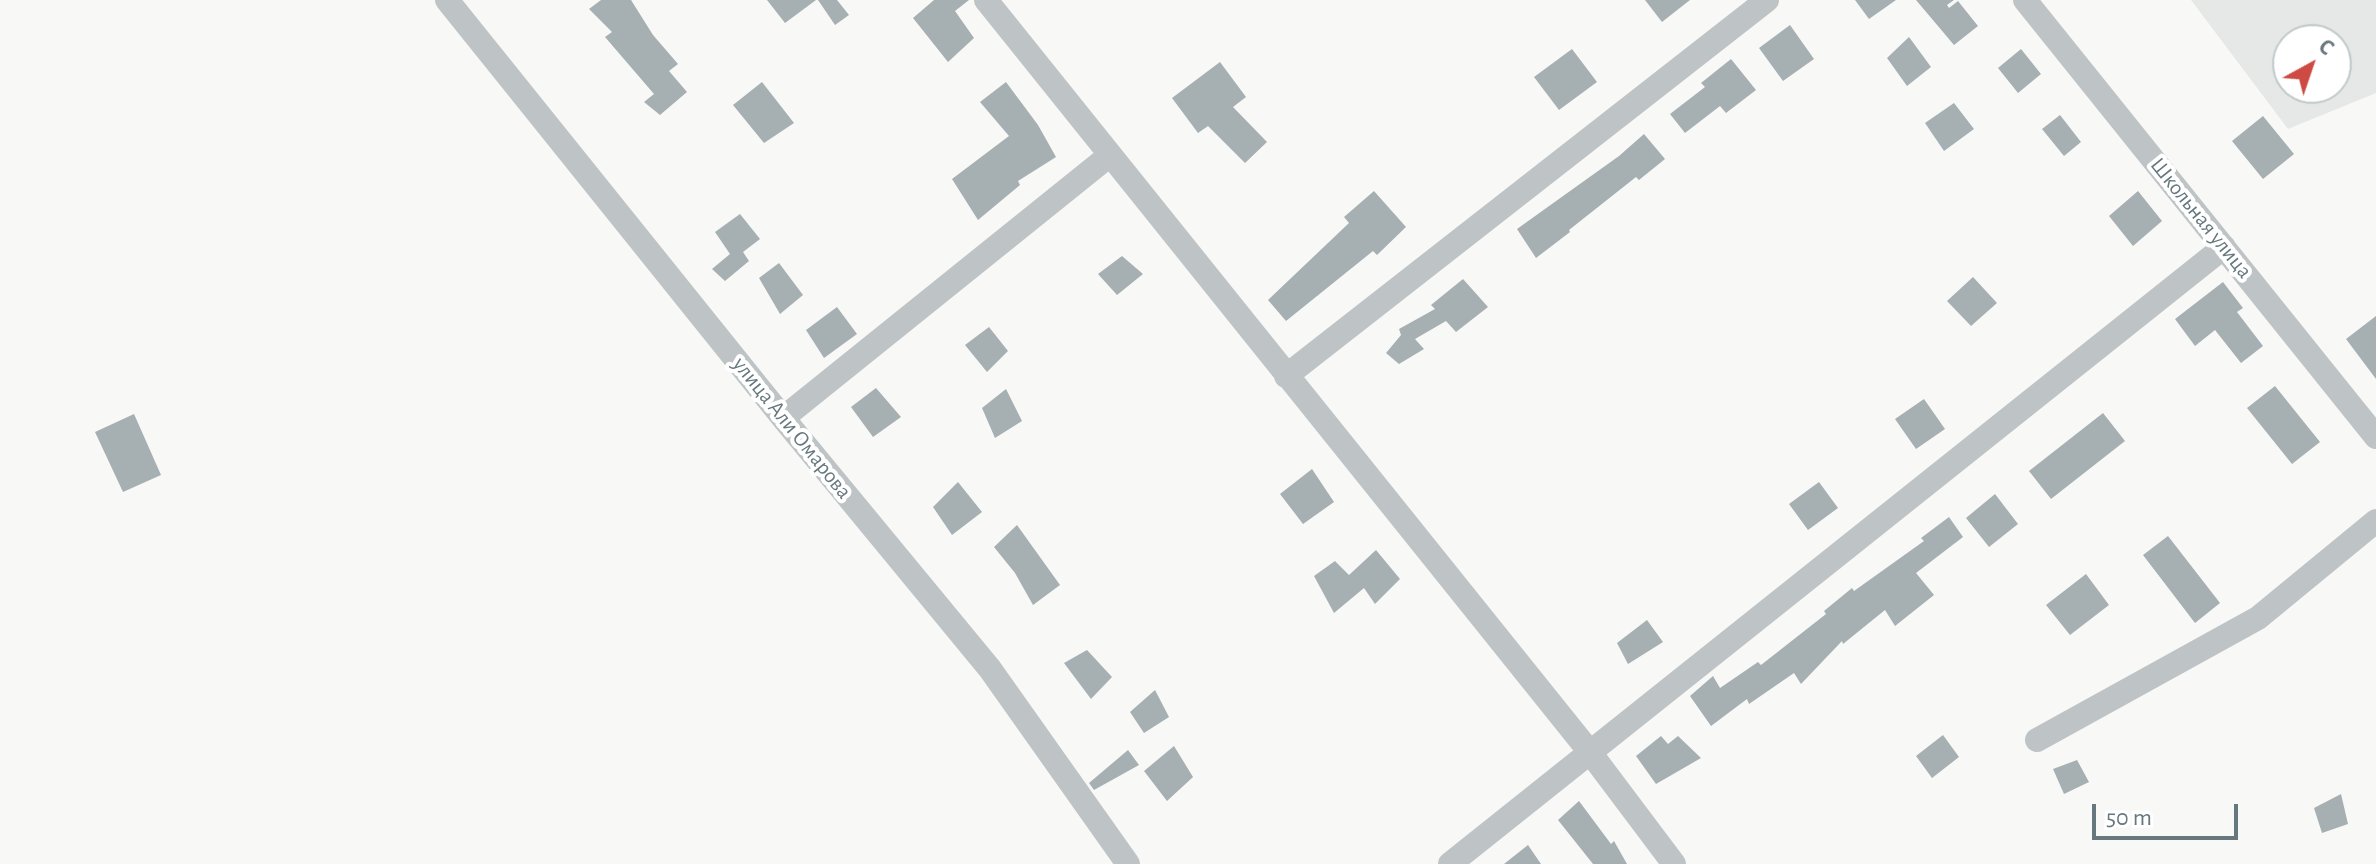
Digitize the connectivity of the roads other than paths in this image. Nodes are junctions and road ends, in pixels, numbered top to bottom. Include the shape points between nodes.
1 (447, 0) edge
2 (986, 0) edge
3 (1767, 0) edge
4 (2025, 0) edge
5 (1110, 155) junction
6 (2224, 247) junction
7 (1286, 376) junction
8 (783, 418) junction
9 (2376, 437) edge
10 (2376, 521) edge
11 (2037, 740) dead end
12 (1589, 751) junction
13 (1128, 864) edge
14 (1450, 864) edge
15 (1674, 864) edge

1 - 8 street, улица Али Омарова
2 - 5 street
3 - 7 street
4 - 6 street, Школьная улица
5 - 7 street
5 - 8 street
6 - 9 street, Школьная улица
6 - 12 street
7 - 12 street
8 - 13 street, улица Али Омарова via 990,669
10 - 11 street via 2258,618
12 - 14 street
12 - 15 street

